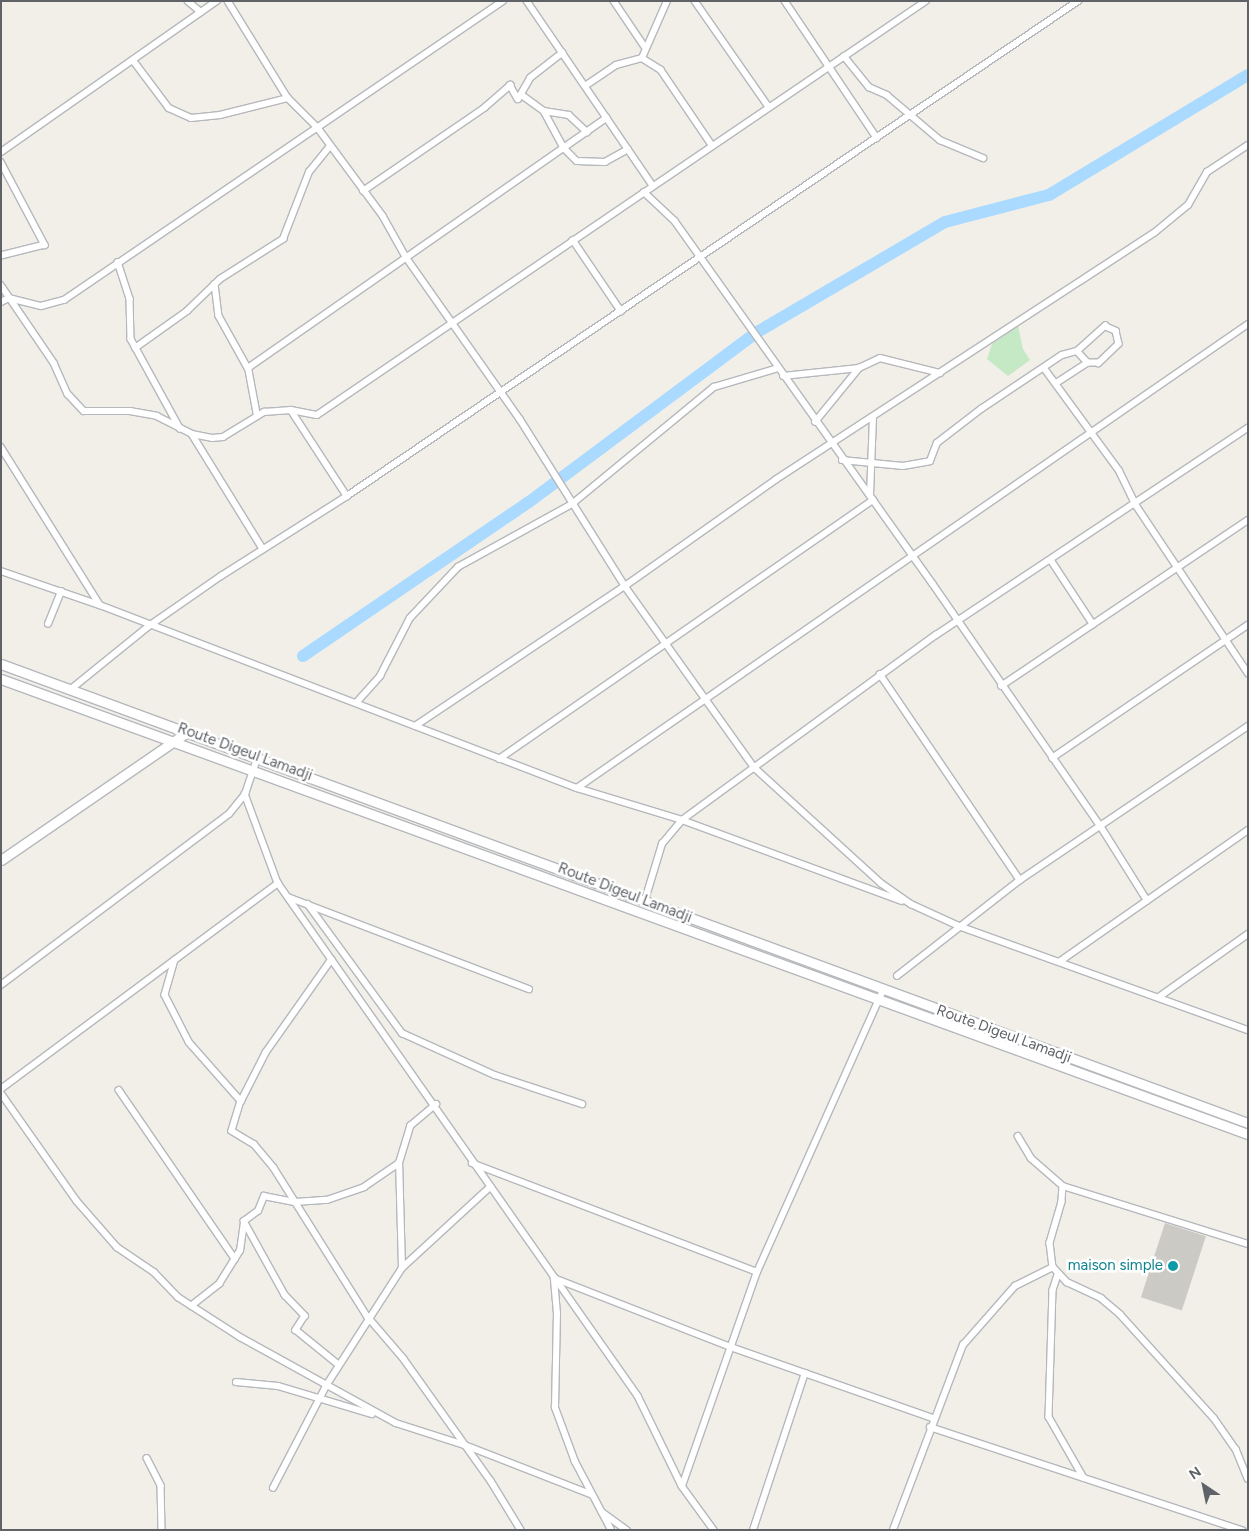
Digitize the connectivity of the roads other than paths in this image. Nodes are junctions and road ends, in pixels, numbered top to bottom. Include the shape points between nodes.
1 (188, 1) edge
2 (217, 1) edge
3 (228, 1) edge
4 (503, 1) edge
5 (528, 1) edge
6 (614, 1) edge
7 (667, 1) edge
8 (695, 1) edge
9 (785, 1) edge
10 (926, 1) edge
11 (1078, 1) edge
12 (201, 12) junction
13 (645, 47) junction
14 (562, 53) junction
15 (844, 56) junction
16 (642, 58) junction
17 (133, 60) junction
18 (828, 66) junction
19 (585, 86) junction
20 (522, 95) junction
21 (288, 98) junction
22 (768, 107) junction
23 (544, 111) junction
24 (910, 115) junction
25 (607, 118) junction
26 (318, 128) junction
27 (587, 132) junction
28 (877, 138) junction
29 (712, 145) junction
30 (1248, 145) edge
31 (330, 146) junction
32 (564, 148) junction
33 (628, 149) junction
34 (1, 152) edge
35 (983, 158) dead end
36 (1, 162) edge
37 (653, 186) junction
38 (363, 191) junction
39 (644, 192) junction
40 (573, 240) junction
41 (1, 256) edge
42 (700, 256) junction
43 (406, 257) junction
44 (118, 262) junction
45 (215, 284) junction
46 (1, 285) edge
47 (9, 298) junction
48 (1, 302) edge
49 (621, 311) junction
50 (452, 324) junction
51 (1248, 324) edge
52 (135, 348) junction
53 (1077, 350) junction
54 (1088, 363) junction
55 (248, 368) junction
56 (778, 368) junction
57 (859, 368) junction
58 (1045, 369) junction
59 (940, 373) junction
60 (783, 376) junction
61 (1056, 384) junction
62 (499, 393) junction
63 (291, 410) junction
64 (257, 416) junction
65 (873, 418) junction
66 (815, 422) junction
67 (180, 428) junction
68 (1248, 428) edge
69 (1092, 433) junction
70 (192, 434) junction
71 (831, 446) junction
72 (1, 447) edge
73 (842, 460) junction
74 (872, 462) junction
75 (347, 496) junction
76 (872, 498) junction
77 (572, 504) junction
78 (1136, 505) junction
79 (1248, 520) edge
80 (263, 549) junction
81 (911, 558) junction
82 (1051, 560) junction
83 (1178, 568) junction
84 (1, 571) edge
85 (625, 586) junction
86 (61, 592) junction
87 (100, 605) junction
88 (958, 620) junction
89 (48, 624) dead end
90 (1093, 624) junction
91 (1248, 625) edge
92 (149, 626) junction
93 (1227, 640) junction
94 (666, 644) junction
95 (1, 664) edge
96 (1248, 673) edge
97 (880, 674) junction
98 (1, 679) edge
99 (1000, 686) junction
100 (70, 690) junction
101 (705, 701) junction
102 (356, 703) junction
103 (415, 726) junction
104 (1248, 726) edge
105 (189, 731) junction
106 (174, 742) junction
107 (258, 756) junction
108 (1052, 758) junction
109 (499, 759) junction
110 (755, 768) junction
111 (253, 770) junction
112 (577, 788) junction
113 (245, 794) junction
114 (682, 820) junction
115 (1100, 825) junction
116 (1248, 830) edge
117 (1, 860) edge
118 (1020, 880) junction
119 (278, 883) junction
120 (288, 897) junction
121 (645, 900) junction
122 (1147, 900) junction
123 (308, 904) junction
124 (912, 904) junction
125 (959, 926) junction
126 (1248, 934) edge
127 (175, 960) junction
128 (331, 960) junction
129 (1059, 962) junction
130 (898, 976) dead end
131 (1, 985) edge
132 (529, 989) dead end
133 (881, 994) junction
134 (1159, 997) junction
135 (1248, 1030) edge
136 (1, 1089) edge
137 (119, 1090) dead end
138 (1, 1093) edge
139 (241, 1101) junction
140 (436, 1104) junction
141 (582, 1104) dead end
142 (1248, 1123) edge
143 (1248, 1134) edge
144 (1018, 1136) dead end
145 (399, 1163) junction
146 (472, 1163) junction
147 (1062, 1186) junction
148 (490, 1187) junction
149 (295, 1202) junction
150 (244, 1221) junction
151 (1248, 1244) edge
152 (235, 1259) junction
153 (1053, 1267) junction
154 (402, 1268) junction
155 (758, 1272) junction
156 (1058, 1275) junction
157 (554, 1278) junction
158 (191, 1306) junction
159 (368, 1317) junction
160 (731, 1347) junction
161 (339, 1365) junction
162 (805, 1373) junction
163 (236, 1382) dead end
164 (326, 1386) junction
165 (320, 1399) junction
166 (384, 1417) junction
167 (933, 1418) junction
168 (930, 1427) junction
169 (465, 1445) junction
170 (147, 1458) dead end
171 (1084, 1478) junction
172 (1248, 1479) edge
173 (682, 1486) junction
174 (272, 1488) dead end
175 (591, 1494) junction
176 (600, 1511) junction
177 (162, 1530) edge
178 (521, 1530) edge
179 (611, 1530) edge
180 (626, 1530) edge
181 (714, 1530) edge
182 (753, 1530) edge
183 (893, 1530) edge
184 (1242, 1530) edge

1 - 12 street
2 - 12 street
3 - 21 street
4 - 26 street
5 - 14 street
6 - 13 street
7 - 13 street
8 - 22 street
9 - 18 street
10 - 15 street
11 - 24 street
12 - 17 street
13 - 16 street
14 - 19 street
14 - 20 street via 530,78
15 - 18 street
15 - 24 street via 869,87 887,95
16 - 19 street via 616,65
16 - 29 street via 661,70
17 - 21 street via 169,108 191,118 220,115
17 - 34 street
18 - 22 street
18 - 28 street
19 - 25 street
20 - 23 street
20 - 38 street via 518,100 510,85 484,108
21 - 26 street
22 - 29 street
23 - 27 street via 569,115
23 - 32 street
24 - 28 street
24 - 35 street via 940,140
25 - 27 street
25 - 33 street
26 - 31 street
26 - 44 street
27 - 32 street
28 - 42 street
29 - 37 street
30 - 59 street via 1207,172 1188,205 1154,233
31 - 38 street
31 - 45 street via 309,172 283,239
32 - 33 street via 577,161 605,162
32 - 43 street
33 - 37 street
36 - 41 street via 45,244
37 - 39 street
38 - 43 street via 383,216
39 - 40 street
39 - 42 street via 674,221
40 - 49 street
40 - 50 street
42 - 49 street
42 - 56 street
43 - 50 street
43 - 55 street
44 - 47 street via 58,303 41,306
44 - 52 street via 130,299 129,324
45 - 52 street via 187,311
45 - 55 street via 219,316
46 - 47 street
47 - 48 street
47 - 67 street via 54,362 78,407 157,416
49 - 62 street
50 - 62 street
50 - 63 street via 317,415
51 - 69 street
52 - 67 street
53 - 54 street
53 - 54 street via 1105,326 1116,332 1119,344 1099,363
53 - 58 street via 1062,355
54 - 61 street
55 - 64 street
56 - 60 street
56 - 77 street via 714,387
57 - 59 street via 880,358
57 - 60 street
57 - 66 street
58 - 61 street
58 - 74 street via 1008,390 937,443 930,461 903,466
59 - 65 street
60 - 66 street
61 - 69 street
62 - 75 street
62 - 77 street
63 - 64 street
63 - 75 street
64 - 70 street via 223,437
65 - 71 street
65 - 74 street
66 - 71 street
67 - 70 street
68 - 78 street
69 - 78 street via 1119,470
69 - 81 street
70 - 80 street
71 - 73 street
71 - 85 street via 761,490
72 - 87 street
73 - 74 street
73 - 76 street
74 - 76 street
75 - 80 street
76 - 81 street
76 - 94 street
77 - 85 street
77 - 102 street via 458,567 410,618 380,676
78 - 82 street
78 - 83 street
79 - 83 street
80 - 92 street
81 - 88 street
81 - 101 street
82 - 88 street
82 - 90 street
83 - 90 street
83 - 93 street
84 - 86 street
85 - 94 street
85 - 103 street
86 - 87 street
86 - 89 street
87 - 92 street
88 - 97 street
88 - 99 street
90 - 99 street
91 - 93 street
92 - 100 street
92 - 102 street
93 - 96 street
93 - 108 street
94 - 101 street
94 - 109 street
95 - 100 main road, Route Digeul Lamadji
97 - 110 street
97 - 118 street
98 - 106 main road, Route Digeul Lamadji
99 - 108 street
100 - 105 main road, Route Digeul Lamadji
101 - 110 street
101 - 112 street
102 - 103 street
103 - 109 street
104 - 115 street
105 - 106 main road
105 - 107 main road, Route Digeul Lamadji
106 - 111 main road, Route Digeul Lamadji
106 - 117 main road
107 - 111 street
107 - 121 main road, Route Digeul Lamadji
108 - 115 street
109 - 112 street
110 - 114 street
110 - 124 street via 875,878
111 - 113 street
111 - 133 main road, Route Digeul Lamadji
112 - 114 street
113 - 119 street
113 - 131 street via 229,814
114 - 121 street via 662,844
114 - 124 street
115 - 118 street
115 - 122 street
116 - 122 street
118 - 125 street
119 - 120 street
119 - 127 street
120 - 123 street
120 - 128 street
121 - 133 main road, Route Digeul Lamadji
122 - 129 street
123 - 132 street
123 - 141 street via 402,1033 496,1075
124 - 125 street
125 - 129 street
125 - 130 street
126 - 134 street
127 - 136 street
127 - 139 street via 165,995 189,1042
128 - 139 street via 266,1052
128 - 140 street
129 - 134 street
133 - 142 main road, Route Digeul Lamadji
133 - 143 main road, Route Digeul Lamadji
133 - 155 street
134 - 135 street
137 - 152 street
138 - 158 street via 77,1201 117,1247
139 - 149 street via 232,1131 254,1144
140 - 145 street via 410,1126
140 - 146 street
144 - 147 street via 1031,1158
145 - 149 street via 364,1187 327,1200
145 - 154 street
146 - 148 street
146 - 155 street
147 - 151 street
147 - 153 street via 1050,1242
148 - 154 street
148 - 157 street
149 - 150 street via 264,1196 258,1211
149 - 159 street
150 - 152 street via 240,1251
150 - 161 street via 285,1295 305,1316 296,1330
152 - 158 street via 219,1284
153 - 156 street
153 - 167 street via 1015,1286 971,1333 955,1361
154 - 159 street
155 - 160 street
156 - 171 street via 1053,1290 1049,1417
156 - 172 street via 1100,1298 1120,1314 1214,1418 1236,1449
157 - 160 street
157 - 173 street via 638,1396
157 - 175 street via 557,1314 555,1408
158 - 164 street
159 - 161 street
159 - 169 street
160 - 162 street
160 - 173 street
161 - 164 street
162 - 167 street
162 - 182 street
163 - 165 street via 278,1386
164 - 165 street
164 - 166 street
165 - 166 street
165 - 174 street
166 - 169 street
167 - 168 street
168 - 171 street
168 - 183 street
169 - 175 street
169 - 178 street
170 - 177 street via 161,1486
171 - 184 street
173 - 181 street
175 - 176 street
176 - 179 street
176 - 180 street

